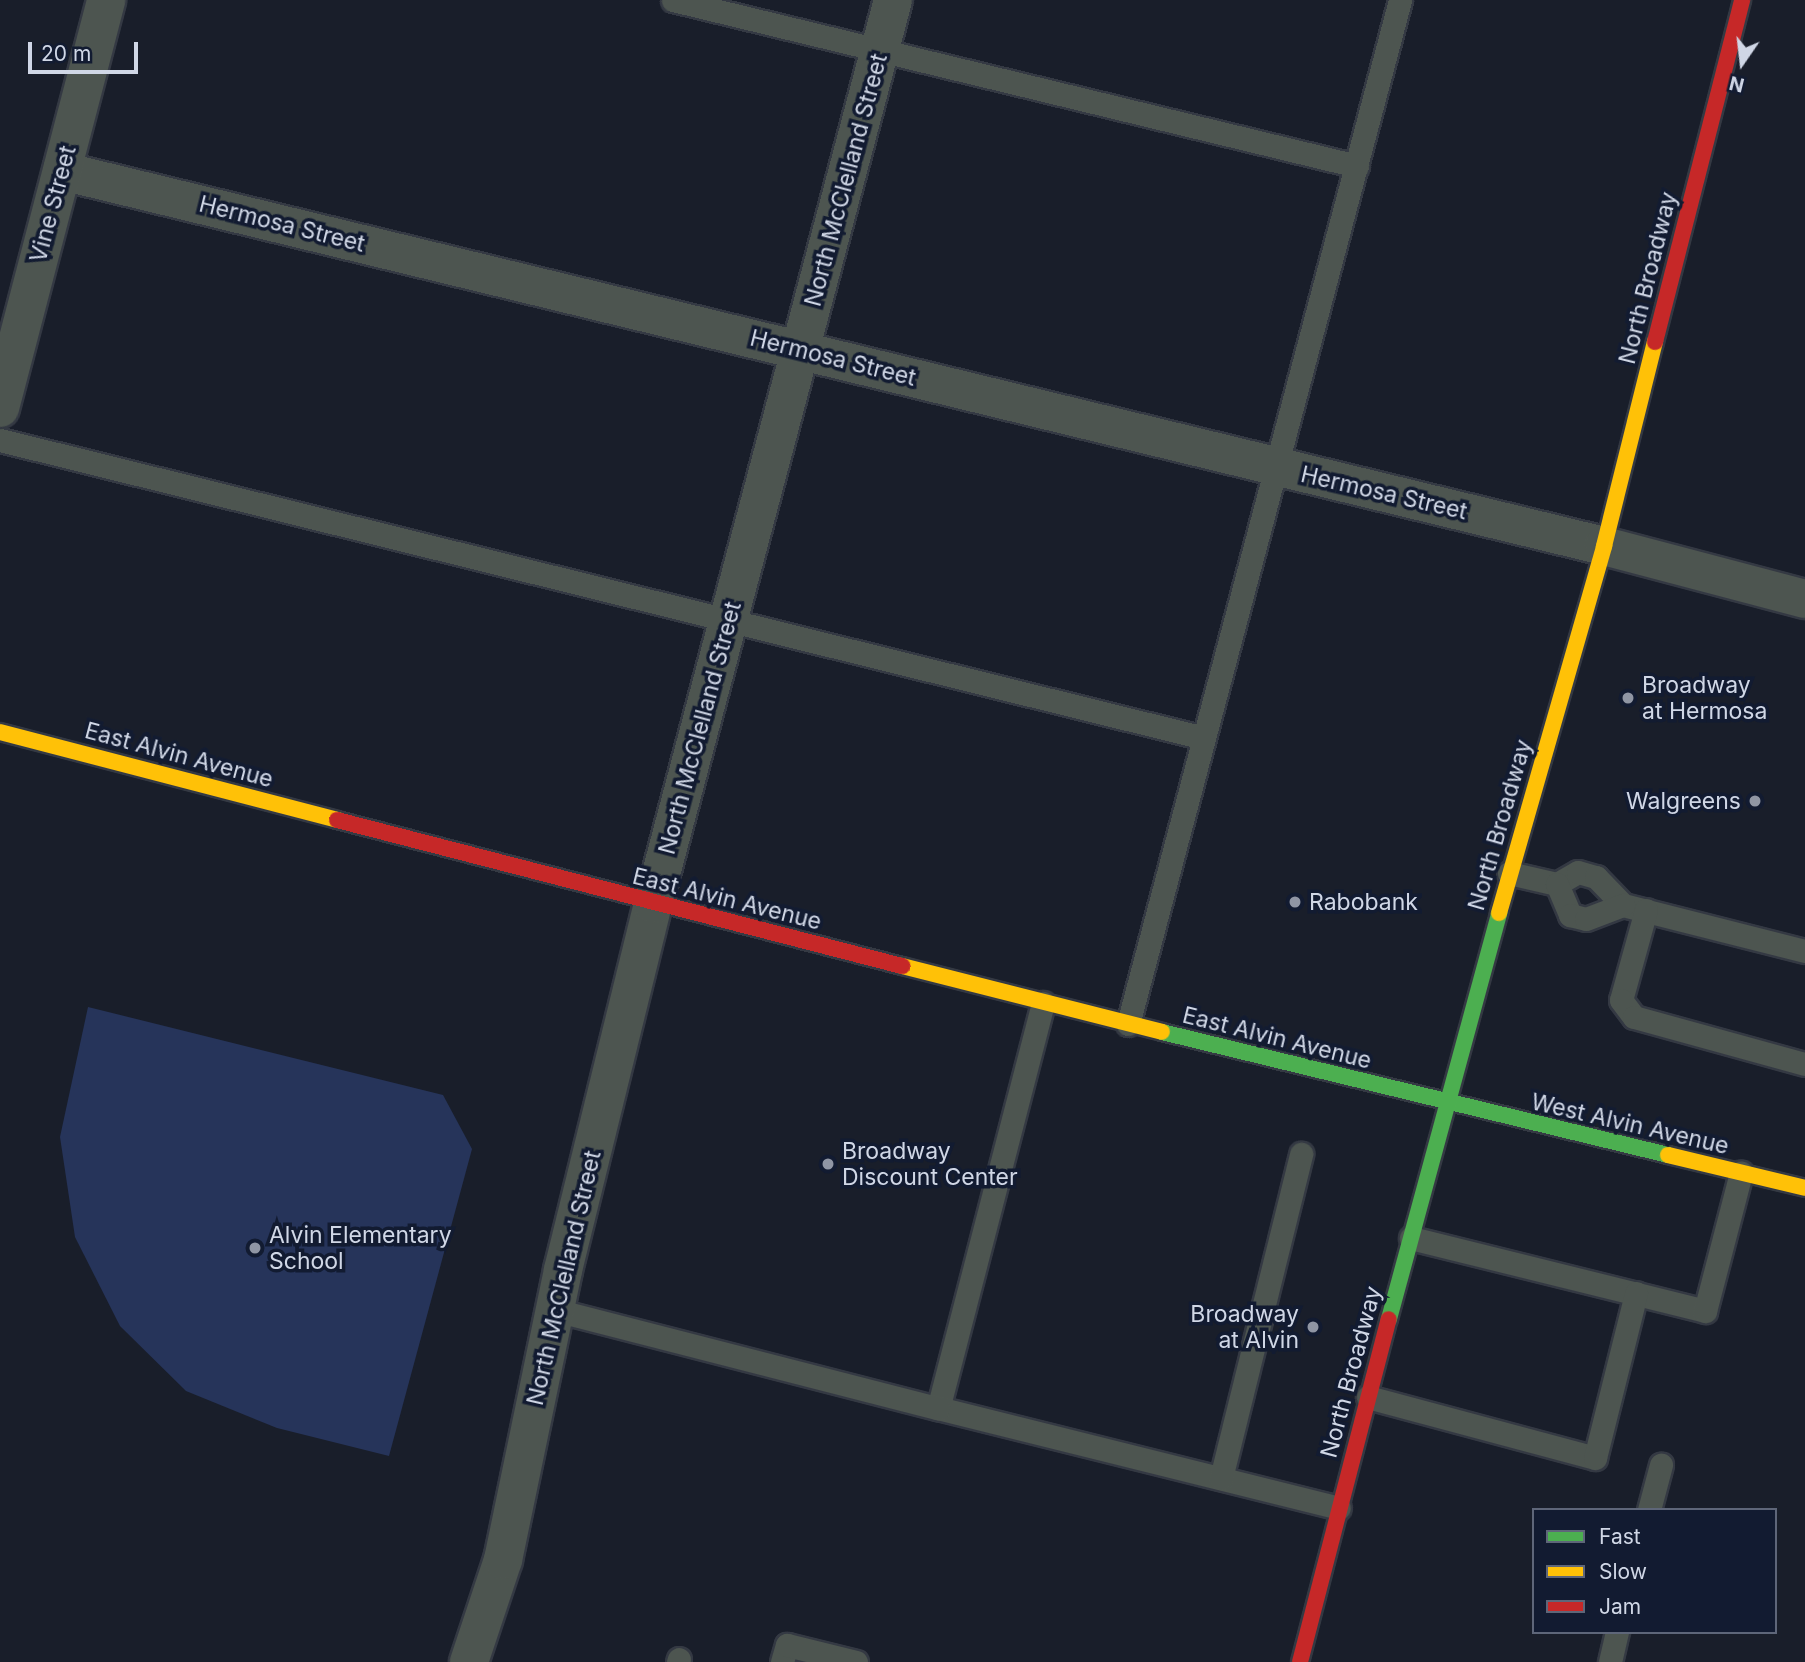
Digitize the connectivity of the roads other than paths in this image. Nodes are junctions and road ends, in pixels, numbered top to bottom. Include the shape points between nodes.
1 (107, 0) edge
2 (673, 0) edge
3 (893, 0) edge
4 (1400, 0) edge
5 (1742, 0) edge
6 (881, 50) junction
7 (1357, 166) junction
8 (62, 171) junction
9 (801, 350) junction
10 (0, 408) edge
11 (0, 440) edge
12 (1277, 467) junction
13 (1604, 545) junction
14 (1805, 598) edge
15 (729, 618) junction
16 (0, 732) edge
17 (1204, 738) junction
18 (1509, 873) junction
19 (1556, 884) junction
20 (653, 904) junction
21 (1634, 908) junction
22 (1805, 951) edge
23 (1043, 1003) junction
24 (1128, 1024) junction
25 (1805, 1064) edge
26 (1445, 1104) junction
27 (1301, 1154) dead end
28 (1741, 1173) junction
29 (1805, 1187) edge
30 (1411, 1238) junction
31 (1636, 1293) junction
32 (555, 1310) junction
33 (1368, 1397) junction
34 (939, 1408) junction
35 (1661, 1465) dead end
36 (1221, 1478) junction
37 (1339, 1508) junction
38 (1650, 1508) edge
39 (1617, 1634) edge
40 (469, 1662) edge
41 (782, 1662) edge
42 (856, 1662) edge
43 (1300, 1662) edge
44 (1610, 1662) edge

1 - 8 street, Vine Street
2 - 6 lane
3 - 6 street, North McClelland Street
4 - 7 lane
5 - 13 street, North Broadway
6 - 7 lane
6 - 9 street, North McClelland Street
7 - 12 lane
8 - 9 street, Hermosa Street
8 - 10 street, Vine Street
9 - 12 street, Hermosa Street
9 - 15 street, North McClelland Street
11 - 15 lane
12 - 13 street, Hermosa Street
12 - 17 lane
13 - 14 street, Hermosa Street
13 - 18 street, North Broadway
15 - 17 lane
15 - 20 street, North McClelland Street
16 - 20 street, East Alvin Avenue
17 - 24 lane
18 - 19 lane
18 - 26 street, North Broadway
19 - 21 lane via 1578,872 1596,877
19 - 21 lane via 1570,915 1586,919
20 - 23 street, East Alvin Avenue
20 - 32 street, North McClelland Street
21 - 22 lane
21 - 25 lane via 1621,1000 1634,1017
23 - 24 street, East Alvin Avenue
23 - 34 lane
24 - 26 street, East Alvin Avenue
26 - 28 street, West Alvin Avenue
26 - 30 street, North Broadway
27 - 36 lane
28 - 29 street, West Alvin Avenue
28 - 31 lane via 1705,1311
30 - 31 lane
30 - 33 street, North Broadway
31 - 33 lane via 1595,1458
32 - 34 lane
32 - 40 street, North McClelland Street via 503,1560
33 - 37 street, North Broadway
34 - 36 lane
35 - 38 lane
36 - 37 lane
37 - 43 street, North Broadway
39 - 44 lane
41 - 42 lane via 788,1645

